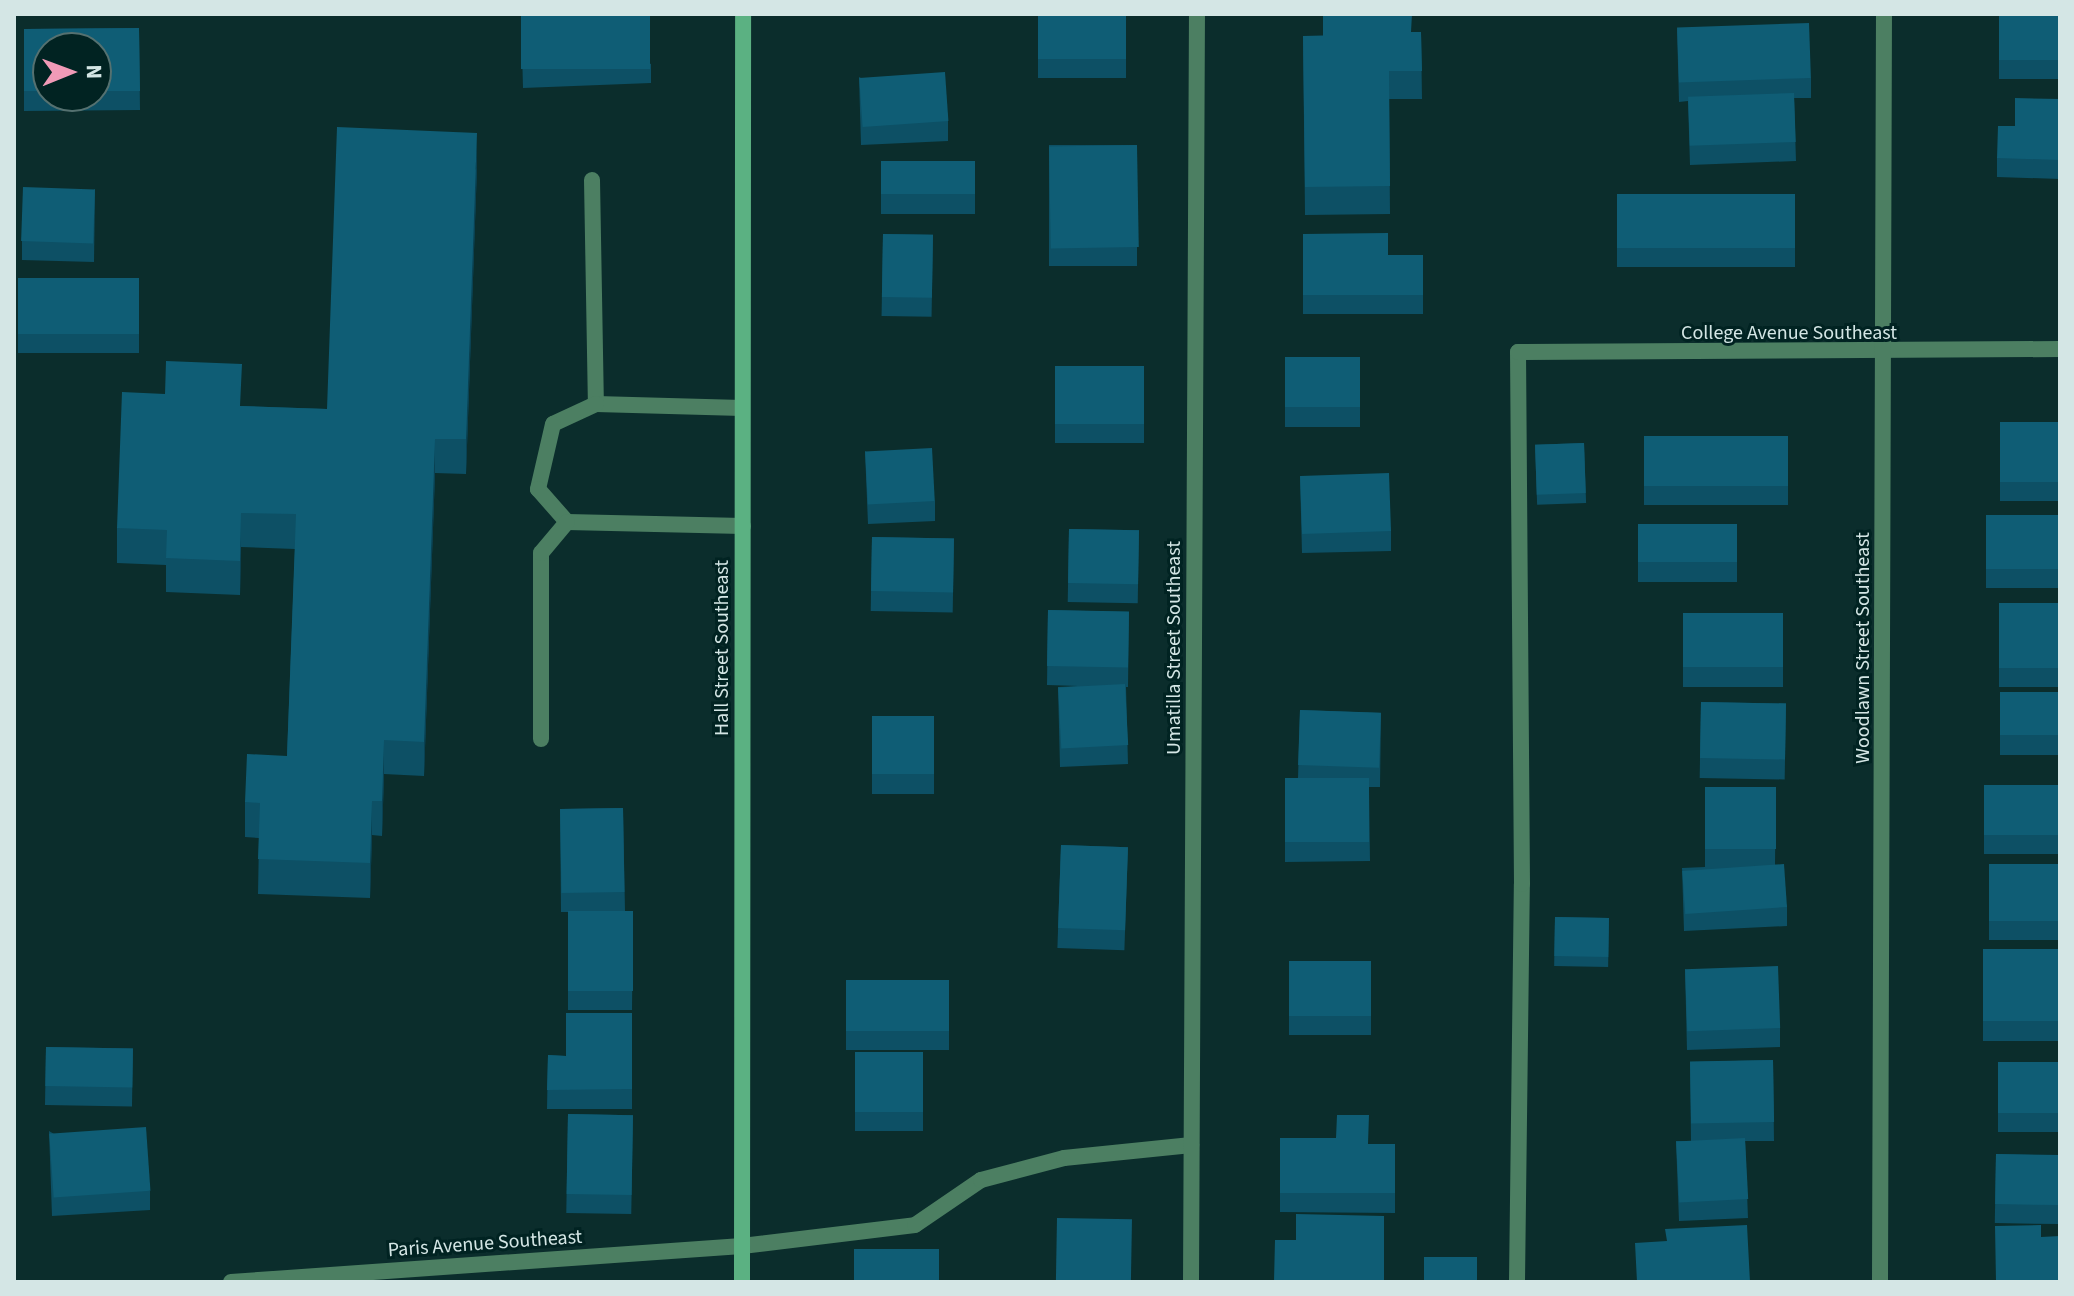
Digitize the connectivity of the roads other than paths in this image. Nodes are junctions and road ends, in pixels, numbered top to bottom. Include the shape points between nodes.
1 (743, 14) edge
2 (1197, 14) edge
3 (1884, 14) edge
4 (592, 180) dead end
5 (2060, 349) edge
6 (1884, 353) junction
7 (596, 404) junction
8 (742, 408) junction
9 (567, 522) junction
10 (743, 526) junction
11 (541, 739) dead end
12 (1191, 1145) junction
13 (742, 1246) junction
14 (231, 1282) edge
15 (742, 1282) edge
16 (1191, 1282) edge
17 (1517, 1282) edge
18 (1880, 1282) edge

1 - 8 main road, Hall Street Southeast
2 - 12 street, Umatilla Street Southeast
3 - 6 street, Woodlawn Street Southeast
4 - 7 street
5 - 6 street, College Avenue Southeast
6 - 17 street, College Avenue Southeast via 1518,352 1522,884
6 - 18 street, Woodlawn Street Southeast
7 - 8 street
7 - 9 street via 553,424 538,489
8 - 10 main road, Hall Street Southeast
9 - 10 street
9 - 11 street via 541,553
10 - 13 main road, Hall Street Southeast
12 - 13 street, Paris Avenue Southeast via 1064,1158 981,1180 915,1225
12 - 16 street, Umatilla Street Southeast
13 - 14 street, Paris Avenue Southeast
13 - 15 main road, Hall Street Southeast

